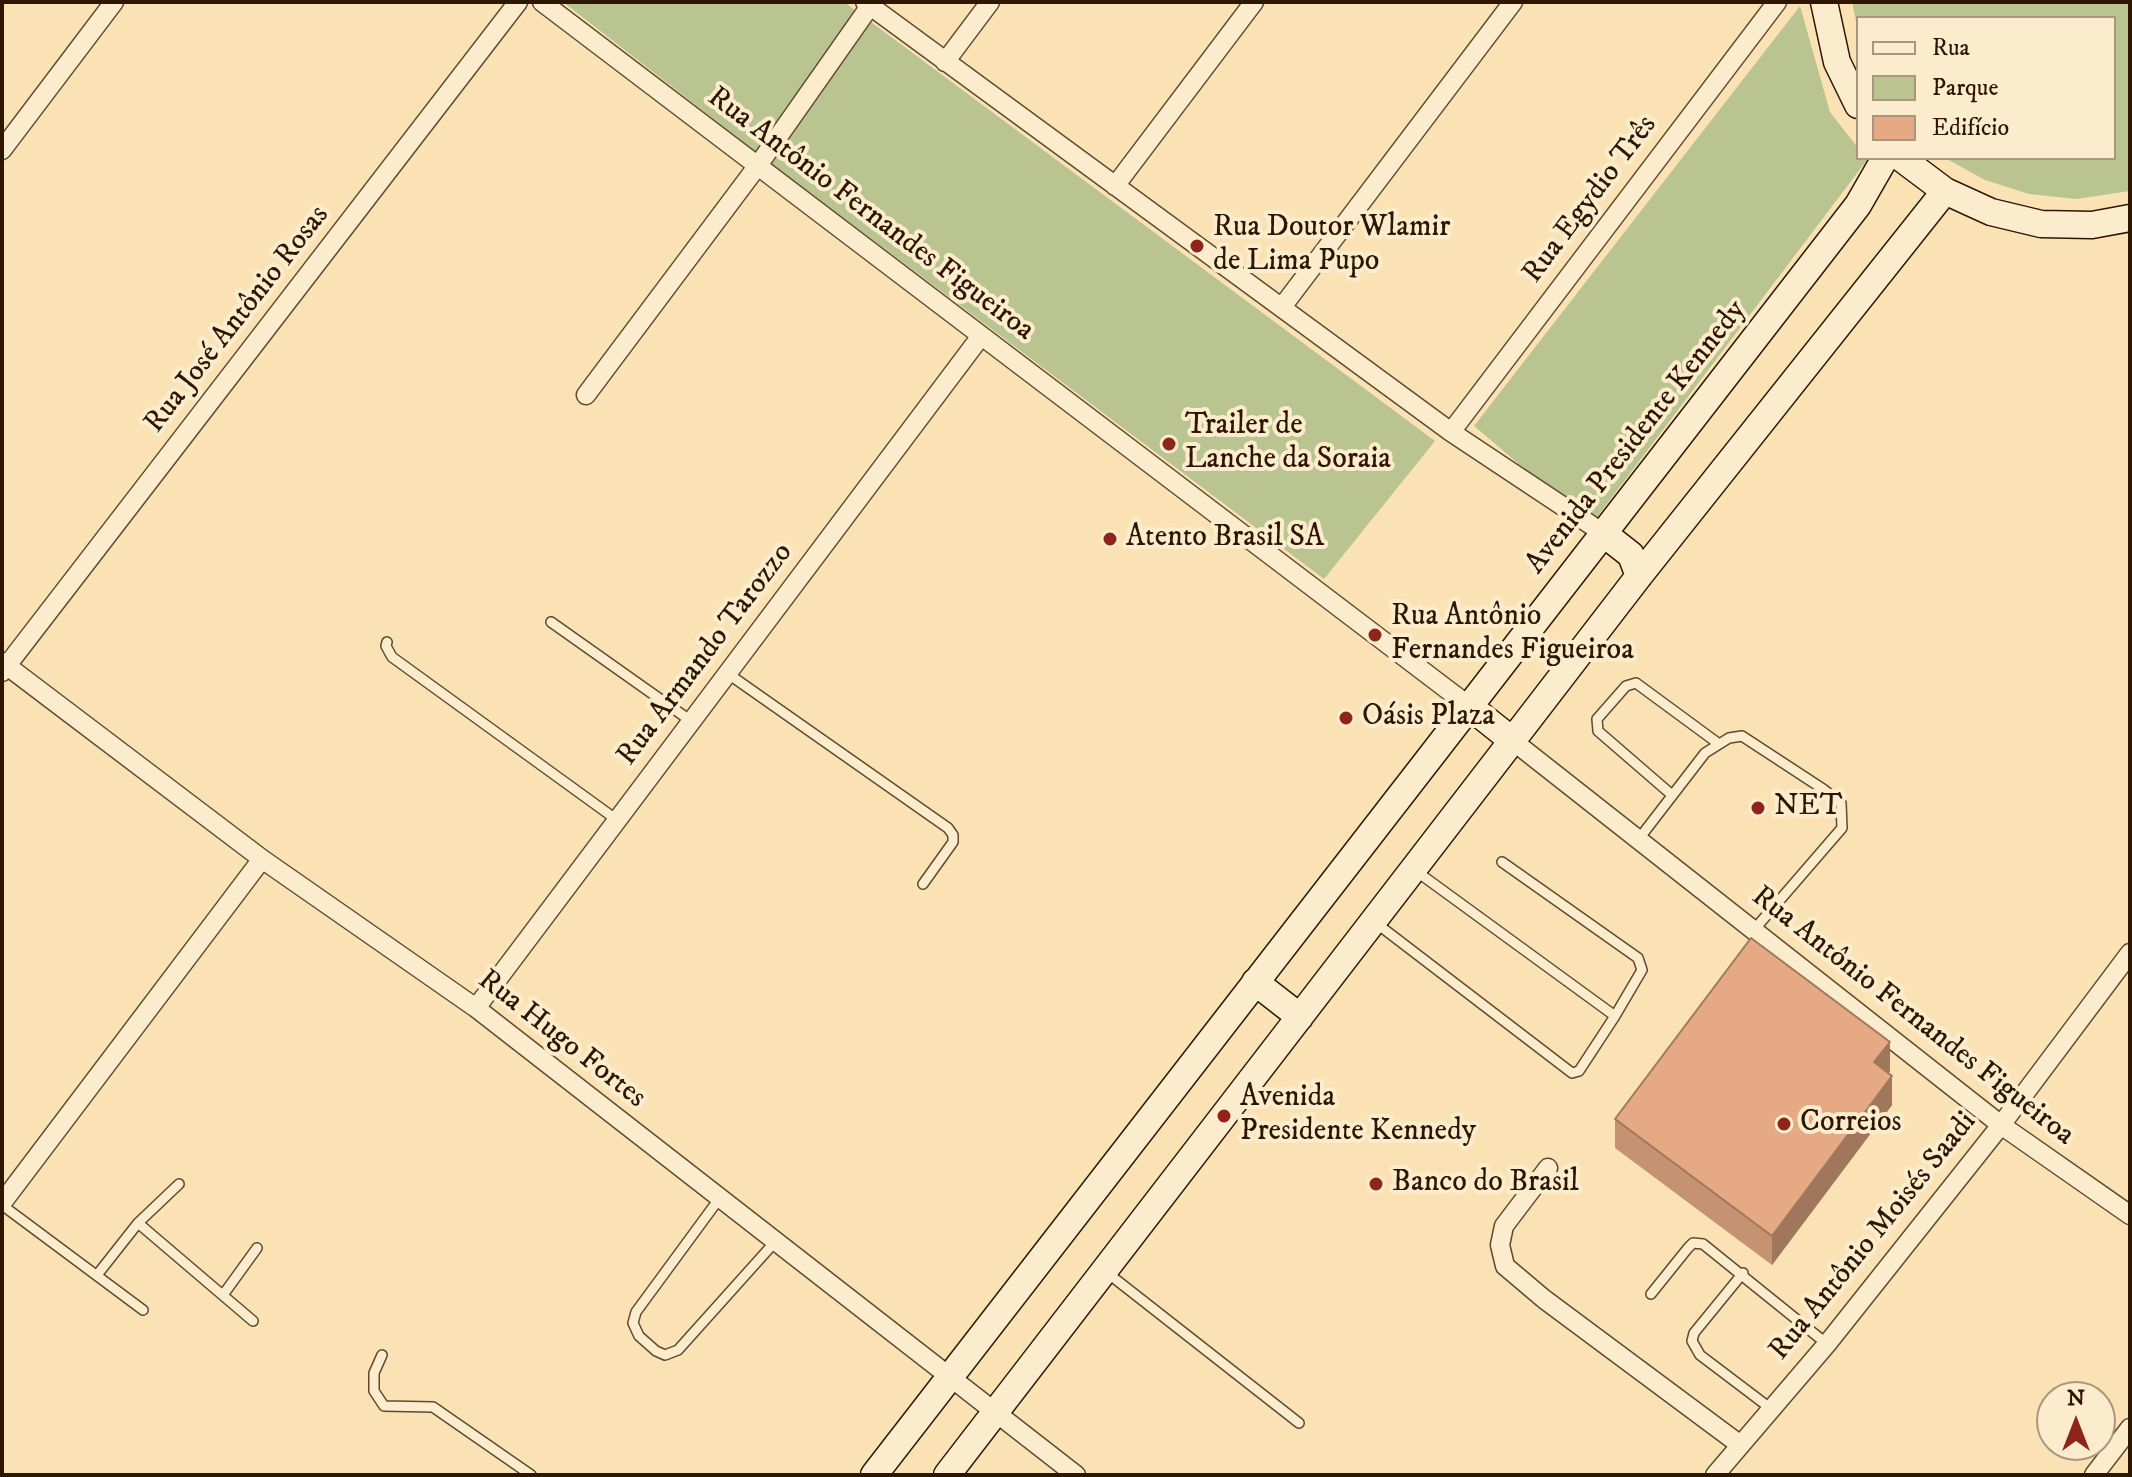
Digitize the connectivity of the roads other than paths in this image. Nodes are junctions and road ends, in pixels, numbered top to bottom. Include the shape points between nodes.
1 (114, 2) edge
2 (518, 2) edge
3 (542, 2) edge
4 (990, 2) edge
5 (1254, 2) edge
6 (1513, 2) edge
7 (1777, 2) edge
8 (1824, 2) edge
9 (868, 4) edge
10 (945, 62) junction
11 (1856, 101) edge
12 (2, 150) edge
13 (1884, 160) edge
14 (1904, 160) edge
15 (759, 164) junction
16 (1115, 186) junction
17 (1945, 191) junction
18 (2130, 218) edge
19 (1282, 307) junction
20 (981, 336) junction
21 (586, 395) dead end
22 (1451, 432) junction
23 (1603, 533) junction
24 (1639, 576) junction
25 (551, 622) dead end
26 (387, 642) dead end
27 (3, 667) edge
28 (727, 673) junction
29 (1469, 706) junction
30 (691, 721) junction
31 (1513, 741) junction
32 (1719, 744) junction
33 (1672, 795) junction
34 (617, 820) junction
35 (1638, 840) junction
36 (262, 859) junction
37 (1502, 862) dead end
38 (1414, 869) junction
39 (923, 884) dead end
40 (1374, 921) junction
41 (1753, 931) junction
42 (2130, 953) edge
43 (1255, 982) junction
44 (476, 1008) junction
45 (1615, 1016) junction
46 (1300, 1017) junction
47 (2001, 1125) junction
48 (1548, 1168) dead end
49 (179, 1184) dead end
50 (719, 1199) junction
51 (2, 1204) edge
52 (2130, 1215) edge
53 (138, 1223) junction
54 (774, 1243) junction
55 (257, 1248) dead end
56 (1105, 1271) junction
57 (1743, 1273) junction
58 (97, 1275) junction
59 (1651, 1294) dead end
60 (223, 1295) junction
61 (143, 1310) dead end
62 (253, 1321) dead end
63 (1827, 1344) junction
64 (382, 1355) dead end
65 (950, 1378) junction
66 (1770, 1408) junction
67 (994, 1412) junction
68 (1299, 1423) dead end
69 (2130, 1428) edge
70 (1739, 1444) junction
71 (531, 1475) edge
72 (874, 1475) edge
73 (947, 1475) edge
74 (1076, 1475) edge
75 (1715, 1475) edge
76 (2094, 1475) edge

1 - 12 street
2 - 27 street, Rua José Antônio Rosas
3 - 15 street, Rua Antônio Fernandes Figueiroa
4 - 10 street
5 - 16 street
6 - 19 street
7 - 22 street, Rua Egydio Três
8 - 11 main road via 1837,62
9 - 10 street
9 - 15 street
10 - 16 street
13 - 23 main road, Avenida Presidente Kennedy via 1858,205
14 - 17 main road
15 - 20 street, Rua Antônio Fernandes Figueiroa
15 - 21 street
16 - 19 street
17 - 18 main road via 1991,212 2041,224 2092,225
17 - 24 main road
19 - 22 street
20 - 28 street, Rua Armando Tarozzo
20 - 29 street, Rua Antônio Fernandes Figueiroa
22 - 23 street
23 - 24 main road via 1631,555
23 - 29 main road, Avenida Presidente Kennedy
24 - 31 main road
25 - 30 lane
26 - 34 lane via 392,657
27 - 36 street, Rua Hugo Fortes
28 - 30 street, Rua Armando Tarozzo
28 - 39 lane via 948,828 953,842
29 - 31 main road
29 - 43 main road, Avenida Presidente Kennedy
30 - 34 street, Rua Armando Tarozzo
31 - 35 street, Rua Antônio Fernandes Figueiroa
31 - 38 main road
32 - 33 lane via 1705,753
32 - 33 lane via 1636,683 1626,686 1597,719 1598,731
32 - 41 lane via 1742,736 1841,803 1842,828
33 - 35 lane
34 - 44 street, Rua Armando Tarozzo
35 - 41 street, Rua Antônio Fernandes Figueiroa
36 - 44 street, Rua Hugo Fortes
36 - 51 street
37 - 45 lane via 1638,958 1642,970
38 - 40 main road
38 - 45 lane
40 - 45 lane via 1572,1073 1579,1071
40 - 46 main road
41 - 47 street, Rua Antônio Fernandes Figueiroa
42 - 47 street, Rua Antônio Moisés Saadi
43 - 46 main road
43 - 65 main road, Avenida Presidente Kennedy
44 - 50 street, Rua Hugo Fortes
46 - 56 main road
47 - 52 street, Rua Antônio Fernandes Figueiroa
47 - 63 street, Rua Antônio Moisés Saadi
48 - 70 street via 1504,1226 1500,1245 1505,1266
49 - 53 lane
50 - 54 street, Rua Hugo Fortes
50 - 54 lane via 636,1312 633,1323 639,1336 656,1351 665,1355 678,1350
51 - 58 lane
53 - 58 lane
53 - 60 lane
54 - 65 street, Rua Hugo Fortes
55 - 60 lane
56 - 67 main road
56 - 68 lane
57 - 59 lane via 1703,1244 1693,1243
57 - 63 lane
57 - 66 lane via 1692,1341 1700,1355
58 - 61 lane
60 - 62 lane
63 - 66 street, Rua Antônio Moisés Saadi
64 - 71 lane via 374,1391 384,1406 433,1407
65 - 67 street, Rua Hugo Fortes
65 - 72 main road, Avenida Presidente Kennedy
66 - 70 street, Rua Antônio Moisés Saadi
67 - 73 main road
67 - 74 street, Rua Hugo Fortes
69 - 76 street
70 - 75 street, Rua Antônio Moisés Saadi

